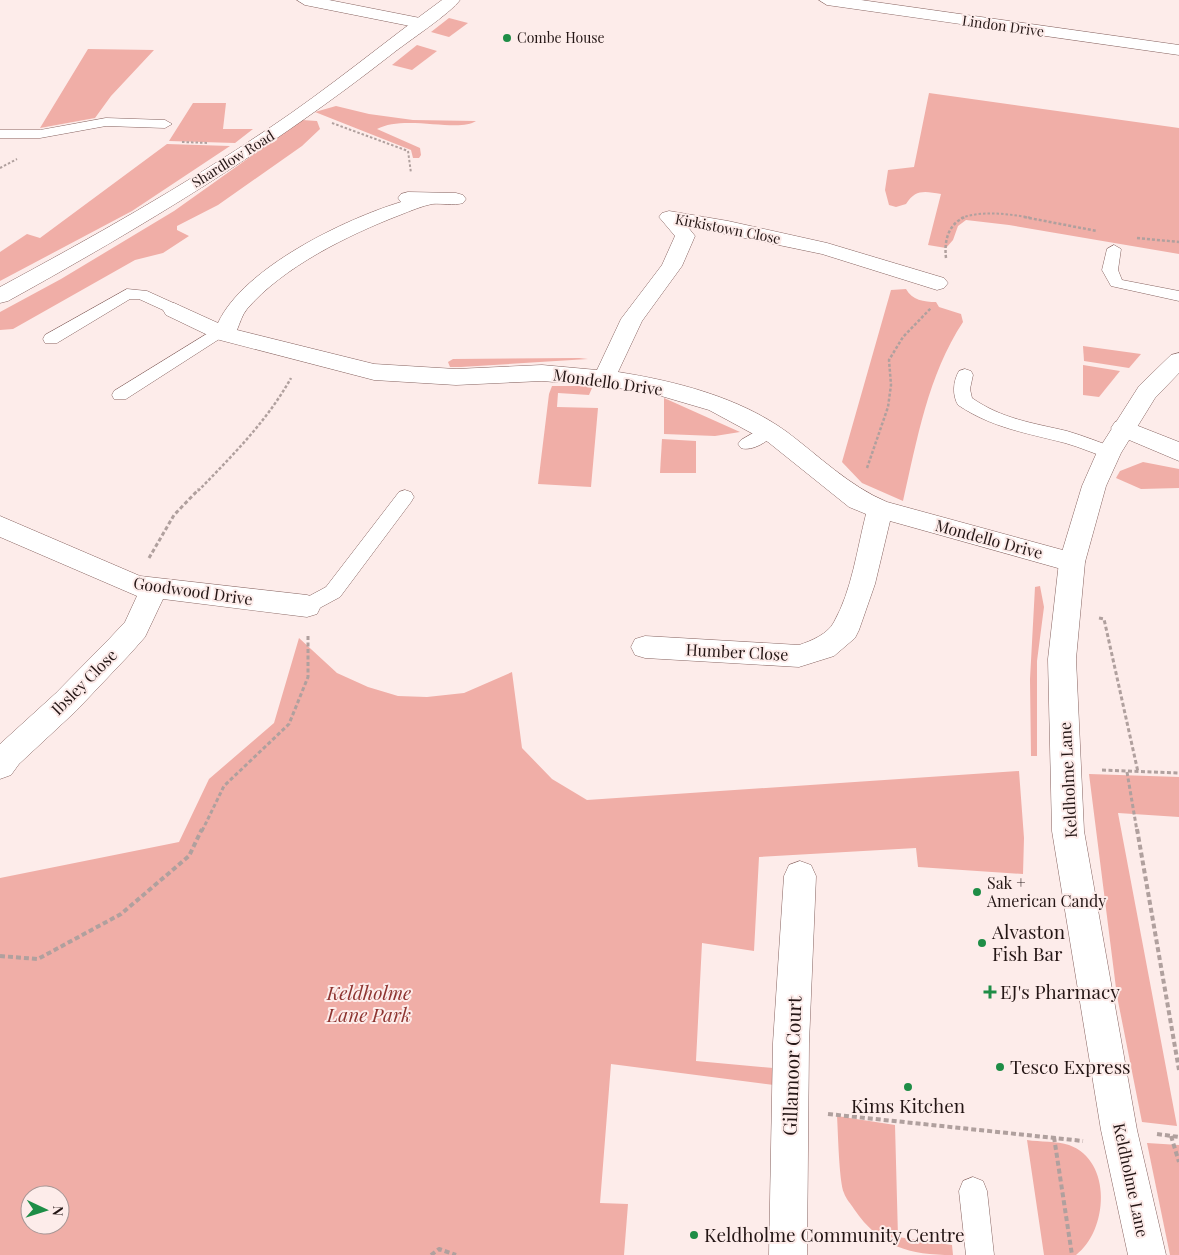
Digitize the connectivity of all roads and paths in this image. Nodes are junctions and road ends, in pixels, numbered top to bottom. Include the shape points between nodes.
1 (305, 0) edge
2 (452, 0) edge
3 (827, 0) edge
4 (420, 23) junction
5 (1179, 50) edge
6 (165, 124) dead end
7 (340, 126) dead end
8 (0, 134) edge
9 (386, 195) dead end
10 (418, 199) junction
11 (456, 200) dead end
12 (1103, 232) dead end
13 (1128, 237) dead end
14 (1179, 242) edge
15 (1114, 249) dead end
16 (937, 283) junction
17 (0, 296) edge
18 (1179, 296) edge
19 (174, 310) joint
20 (221, 333) junction
21 (51, 339) dead end
22 (300, 354) junction
23 (1179, 360) edge
24 (965, 375) dead end
25 (604, 378) junction
26 (120, 395) dead end
27 (767, 431) junction
28 (1116, 440) junction
29 (747, 444) dead end
30 (1179, 452) edge
31 (405, 497) dead end
32 (869, 504) junction
33 (0, 526) edge
34 (1072, 562) junction
35 (145, 581) junction
36 (307, 606) junction
37 (1067, 610) junction
38 (645, 647) dead end
39 (0, 766) edge
40 (1066, 767) junction
41 (1127, 772) junction
42 (1138, 772) junction
43 (1179, 773) edge
44 (800, 876) dead end
45 (0, 956) edge
46 (1179, 1070) edge
47 (790, 1110) junction
48 (1171, 1136) dead end
49 (1054, 1137) junction
50 (1123, 1145) junction
51 (1179, 1162) edge
52 (973, 1191) dead end
53 (432, 1255) edge
54 (456, 1255) edge
55 (788, 1255) edge
56 (980, 1255) edge
57 (1072, 1255) edge
58 (1147, 1255) edge

1 - 4 street
2 - 4 street, Shardlow Road
3 - 5 street, Lindon Drive
4 - 17 street, Shardlow Road via 313,106 256,145 98,243
6 - 8 lane via 106,122 40,134
7 - 10 path via 408,151
9 - 10 street
10 - 11 street
10 - 20 street via 338,234 286,266 238,305
12 - 16 path via 1012,215 963,218 952,226 944,242 947,262
13 - 14 path
15 - 18 lane via 1110,270 1116,283
16 - 25 street, Kirkistown Close via 827,249 728,226 668,217 685,236 672,266 632,319
16 - 32 path via 936,302 902,337 889,360 891,385 888,407
19 - 20 street, Mondello Drive
19 - 21 lane via 142,294 127,294
20 - 22 street, Mondello Drive
20 - 26 lane
22 - 25 street, Mondello Drive via 374,372 456,377 542,373
22 - 35 path via 296,370 277,403 205,486 174,515
23 - 28 street, Keldholme Lane via 1147,392
24 - 28 lane via 964,401 1006,425 1069,438
25 - 27 street, Mondello Drive via 652,385 717,404
27 - 29 lane
27 - 32 street, Mondello Drive
28 - 30 street
28 - 34 street, Keldholme Lane via 1094,486
31 - 36 lane via 333,592
32 - 34 street, Mondello Drive
32 - 38 street, Humber Close via 862,584 845,630 824,648 799,656
33 - 35 street, Goodwood Drive
34 - 37 street, Keldholme Lane
35 - 36 street, Goodwood Drive
35 - 39 street, Ibsley Close via 135,629
36 - 45 path via 308,677 289,724 224,786 188,856 121,914 38,959
37 - 40 street, Keldholme Lane via 1062,659
37 - 42 path via 1104,619
40 - 41 path
40 - 50 street, Keldholme Lane via 1068,830
41 - 42 path
41 - 46 path
42 - 43 path
44 - 47 street, Gillamoor Court
47 - 49 path
47 - 55 street, Gillamoor Court
48 - 51 path
49 - 50 path
49 - 57 path
50 - 58 street, Keldholme Lane
52 - 56 lane
53 - 54 path via 439,1249

